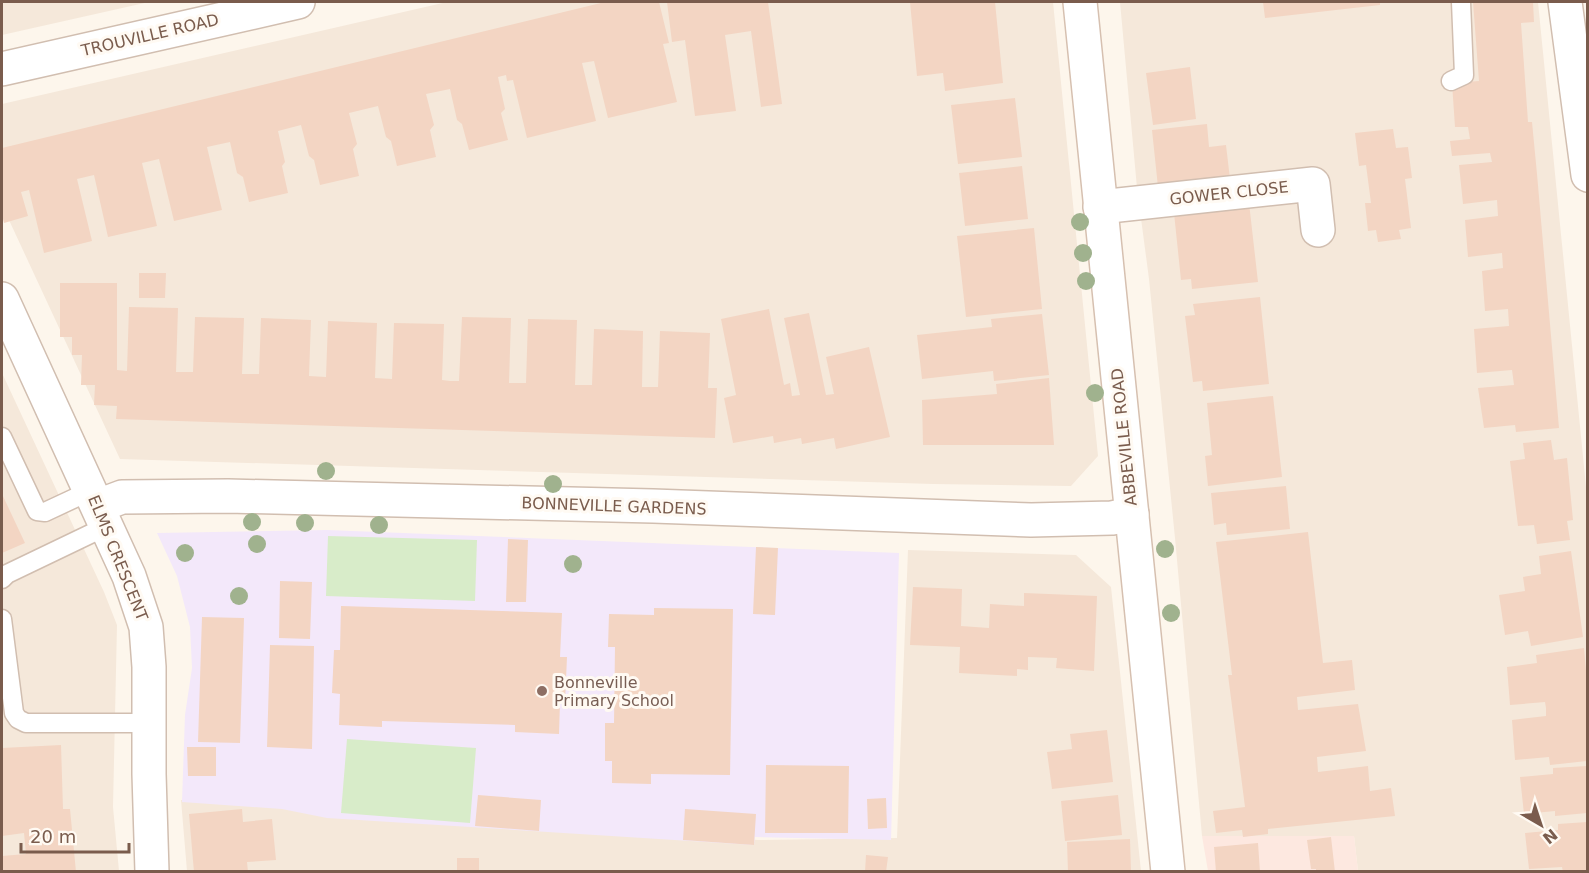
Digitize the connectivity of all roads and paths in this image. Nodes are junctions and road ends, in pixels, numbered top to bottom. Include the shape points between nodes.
1 (298, 2) edge
2 (1080, 2) edge
3 (1461, 2) edge
4 (1565, 2) edge
5 (2, 69) edge
6 (1451, 81) dead end
7 (1587, 175) edge
8 (1100, 207) junction
9 (1318, 230) dead end
10 (2, 299) edge
11 (2, 437) edge
12 (98, 508) junction
13 (1132, 514) junction
14 (2, 579) edge
15 (2, 619) edge
16 (148, 723) junction
17 (152, 872) edge
18 (1168, 872) edge

1 - 5 street, TROUVILLE ROAD
2 - 8 street, ABBEVILLE ROAD
3 - 6 lane via 1464,75
4 - 7 street
8 - 9 street, GOWER CLOSE via 1313,184
8 - 13 street, ABBEVILLE ROAD
10 - 12 street, ELMS CRESCENT
11 - 12 lane via 37,511
12 - 13 street, BONNEVILLE GARDENS via 122,497 228,496 1031,520
12 - 14 lane
12 - 16 street, ELMS CRESCENT via 129,576 146,627
13 - 18 street, ABBEVILLE ROAD
15 - 16 lane via 14,713 18,719 26,723
16 - 17 street, ELMS CRESCENT

